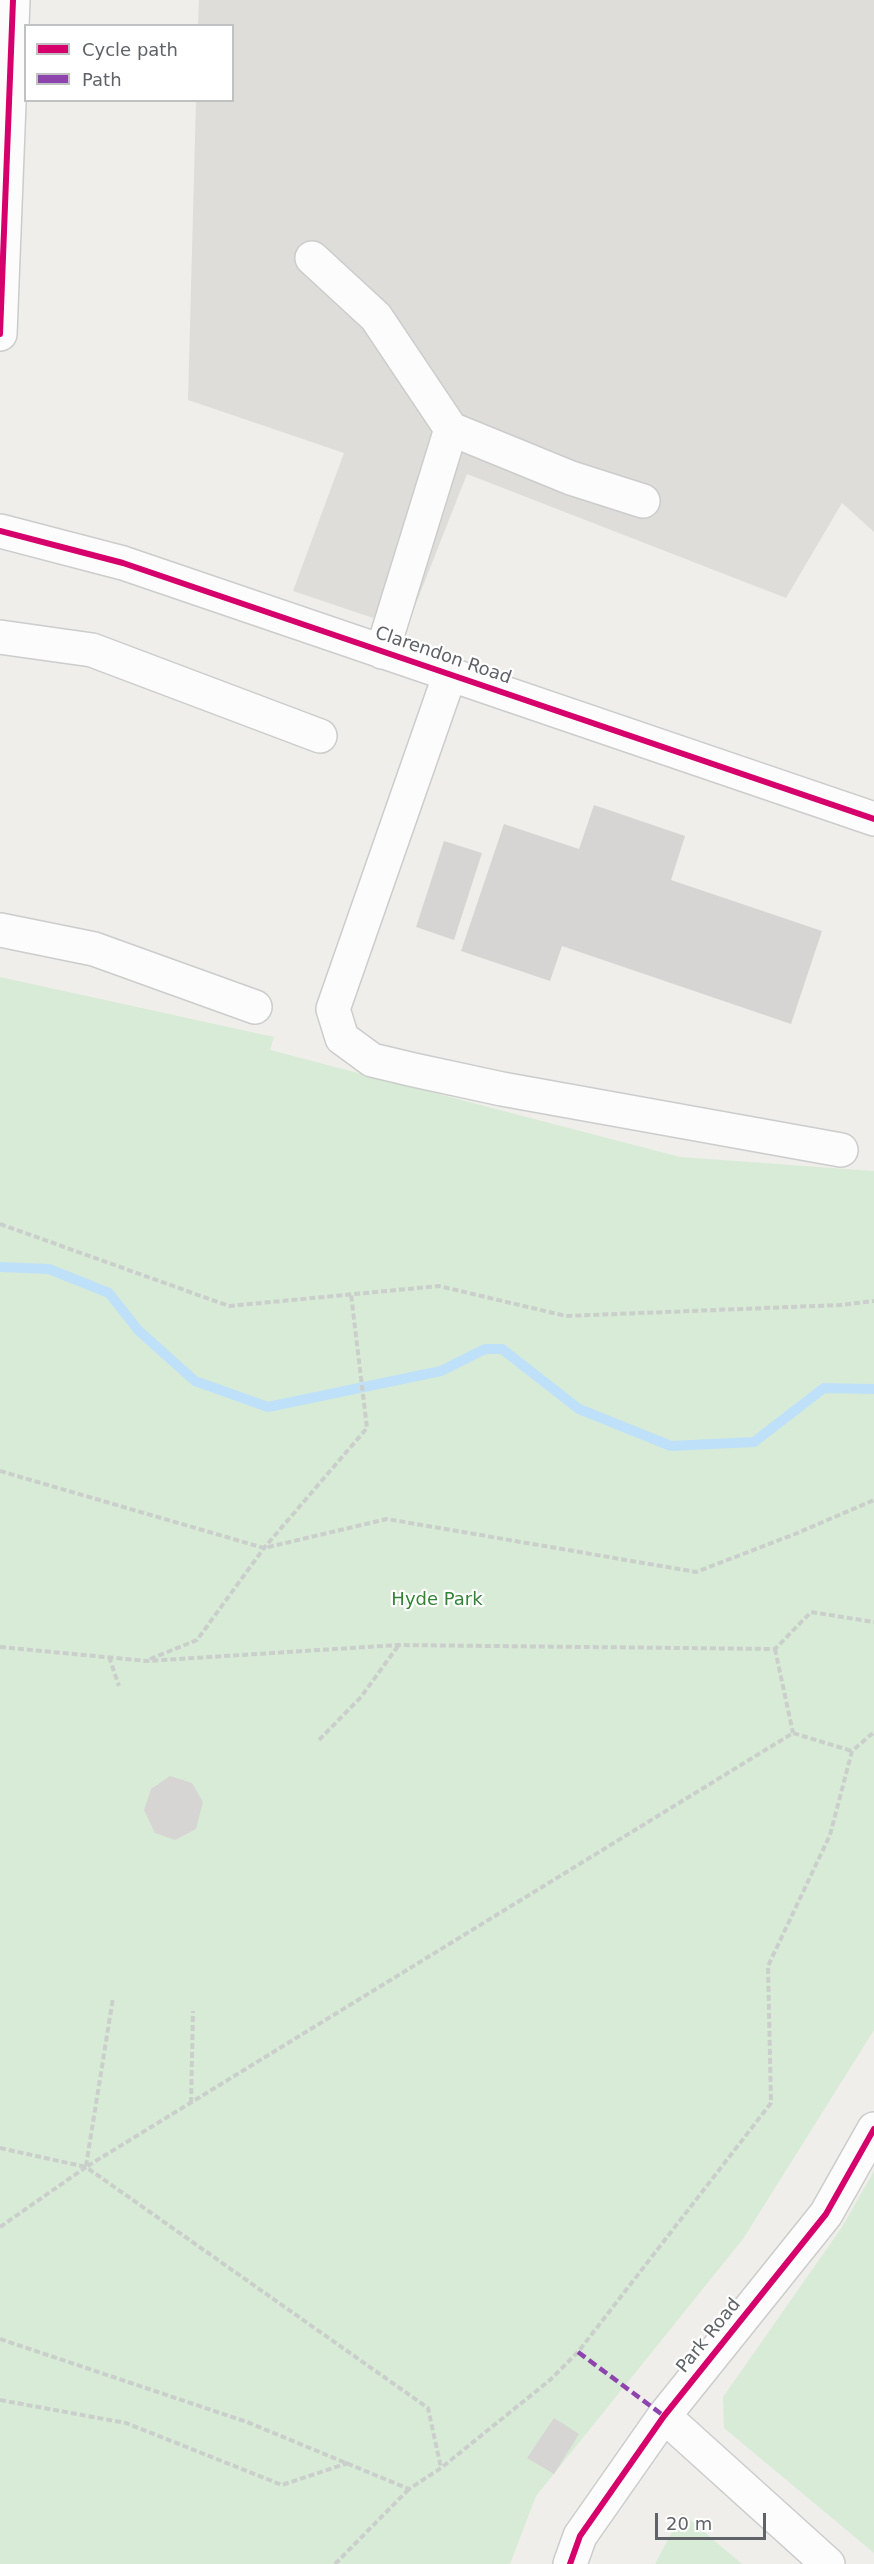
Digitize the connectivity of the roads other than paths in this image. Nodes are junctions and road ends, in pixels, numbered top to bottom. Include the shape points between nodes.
1 (13, 0) edge
2 (312, 258) dead end
3 (0, 320) edge
4 (0, 334) edge
5 (451, 429) junction
6 (643, 501) dead end
7 (0, 531) edge
8 (0, 637) edge
9 (382, 652) junction
10 (450, 674) junction
11 (320, 736) dead end
12 (874, 819) edge
13 (0, 930) edge
14 (255, 1007) dead end
15 (841, 1150) dead end
16 (874, 2129) edge
17 (664, 2416) junction
18 (570, 2564) edge
19 (828, 2564) edge

1 - 3 street
2 - 5 street via 376,317
3 - 4 street
5 - 6 street via 571,478
5 - 9 street
7 - 9 street, Clarendon Road via 123,563
8 - 11 street via 92,650
9 - 10 street, Clarendon Road
10 - 12 street, Clarendon Road
10 - 15 street via 333,1009 342,1038 372,1060 513,1092
13 - 14 street via 94,950
16 - 17 street, Park Road via 826,2214
17 - 18 street, Park Road via 580,2536
17 - 19 street

